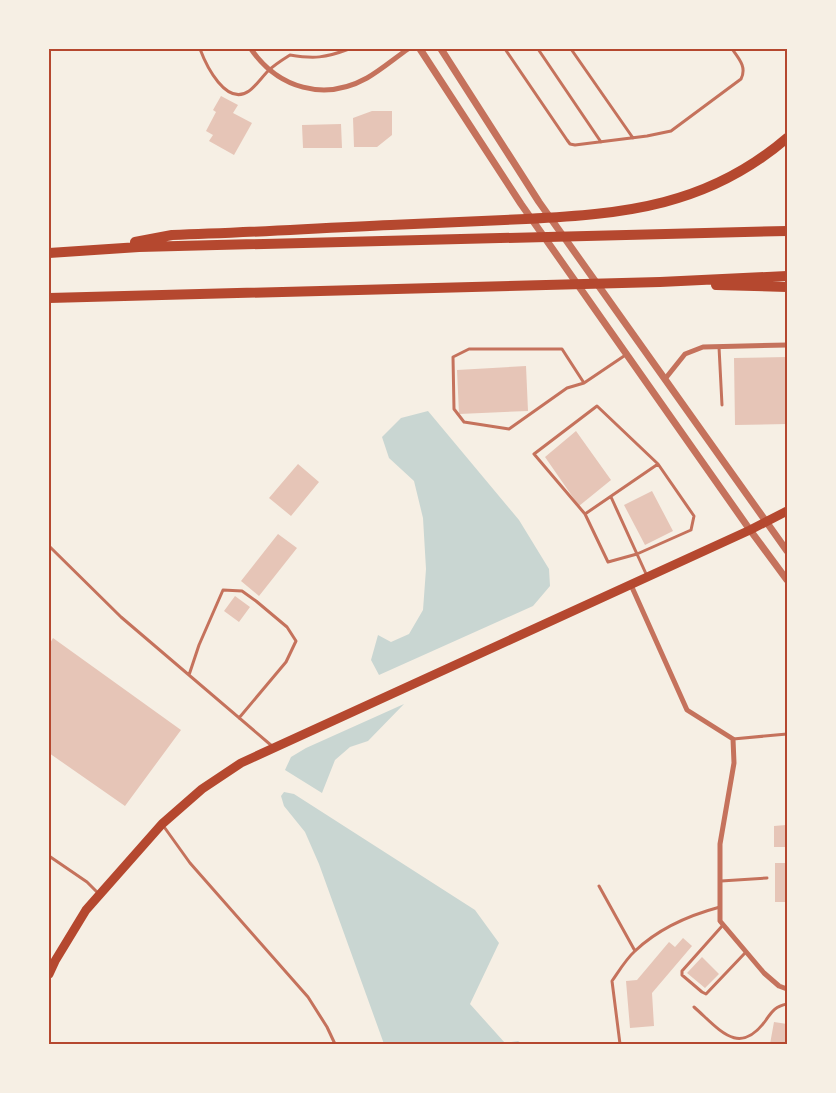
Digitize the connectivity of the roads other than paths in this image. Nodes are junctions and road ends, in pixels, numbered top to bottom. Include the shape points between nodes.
1 (200, 49) edge
2 (251, 49) edge
3 (286, 49) edge
4 (349, 49) edge
5 (408, 49) edge
6 (420, 49) edge
7 (441, 49) edge
8 (505, 49) edge
9 (538, 49) edge
10 (571, 49) edge
11 (732, 49) edge
12 (290, 54) junction
13 (269, 70) junction
14 (634, 138) junction
15 (787, 138) edge
16 (601, 142) junction
17 (787, 231) edge
18 (102, 249) junction
19 (49, 253) edge
20 (787, 276) edge
21 (660, 282) junction
22 (787, 287) edge
23 (49, 298) edge
24 (787, 345) edge
25 (719, 347) junction
26 (627, 354) junction
27 (665, 379) junction
28 (584, 383) junction
29 (722, 405) dead end
30 (658, 464) junction
31 (611, 497) junction
32 (787, 511) edge
33 (585, 514) junction
34 (787, 516) edge
35 (766, 521) junction
36 (750, 530) junction
37 (49, 546) edge
38 (787, 551) edge
39 (637, 554) junction
40 (648, 577) junction
41 (787, 580) edge
42 (631, 585) junction
43 (189, 675) junction
44 (239, 718) junction
45 (787, 734) edge
46 (733, 739) junction
47 (275, 748) junction
48 (162, 824) junction
49 (49, 856) edge
50 (767, 878) dead end
51 (721, 881) junction
52 (599, 886) dead end
53 (100, 894) junction
54 (721, 906) junction
55 (723, 925) junction
56 (635, 951) junction
57 (745, 953) junction
58 (49, 974) edge
59 (787, 989) edge
60 (787, 1004) edge
61 (694, 1007) dead end
62 (335, 1044) edge
63 (620, 1044) edge

1 - 13 lane via 205,62 228,92 248,92
2 - 13 street
3 - 12 lane
4 - 12 lane via 322,58
5 - 13 street via 367,78 344,88 315,90 294,85
6 - 26 street via 521,204
7 - 27 street via 539,202
8 - 16 lane via 570,144
9 - 16 lane
10 - 14 lane
11 - 14 lane via 743,66 741,79 671,130
12 - 13 lane
14 - 16 lane
15 - 18 highway via 754,163 707,187 665,202 621,212 172,235
17 - 18 highway
18 - 19 highway
20 - 21 highway
21 - 22 highway
21 - 23 highway
24 - 25 street
25 - 27 street via 703,347 685,354
25 - 29 lane
26 - 28 lane
26 - 36 street
27 - 35 street
28 - 28 lane via 567,388 509,429 464,422 454,410 453,357 469,349 562,349
30 - 31 lane
30 - 33 lane via 597,406 534,454
30 - 39 lane via 694,516 691,530
31 - 33 lane
31 - 39 lane
32 - 35 main road
33 - 39 lane via 608,562
34 - 35 main road
35 - 36 main road
35 - 38 street
36 - 40 main road
36 - 41 street
37 - 43 lane via 121,617
39 - 40 lane
40 - 42 main road
42 - 46 street via 687,710
42 - 47 main road
43 - 44 lane
43 - 44 lane via 223,590 242,591 287,627 296,641 286,662
44 - 47 lane
45 - 46 lane
46 - 51 street via 734,763 720,844
47 - 48 main road via 242,763 202,789
48 - 53 main road
48 - 62 lane via 190,864 308,997
49 - 53 lane
50 - 51 lane
51 - 54 street
52 - 56 lane
53 - 58 main road via 86,910
54 - 55 street via 720,921
54 - 56 lane via 664,929
55 - 57 street
55 - 57 lane via 682,971 682,975 706,994
56 - 63 lane via 612,981
57 - 59 street via 779,986
60 - 61 lane via 776,1007 758,1030 740,1040 723,1032

